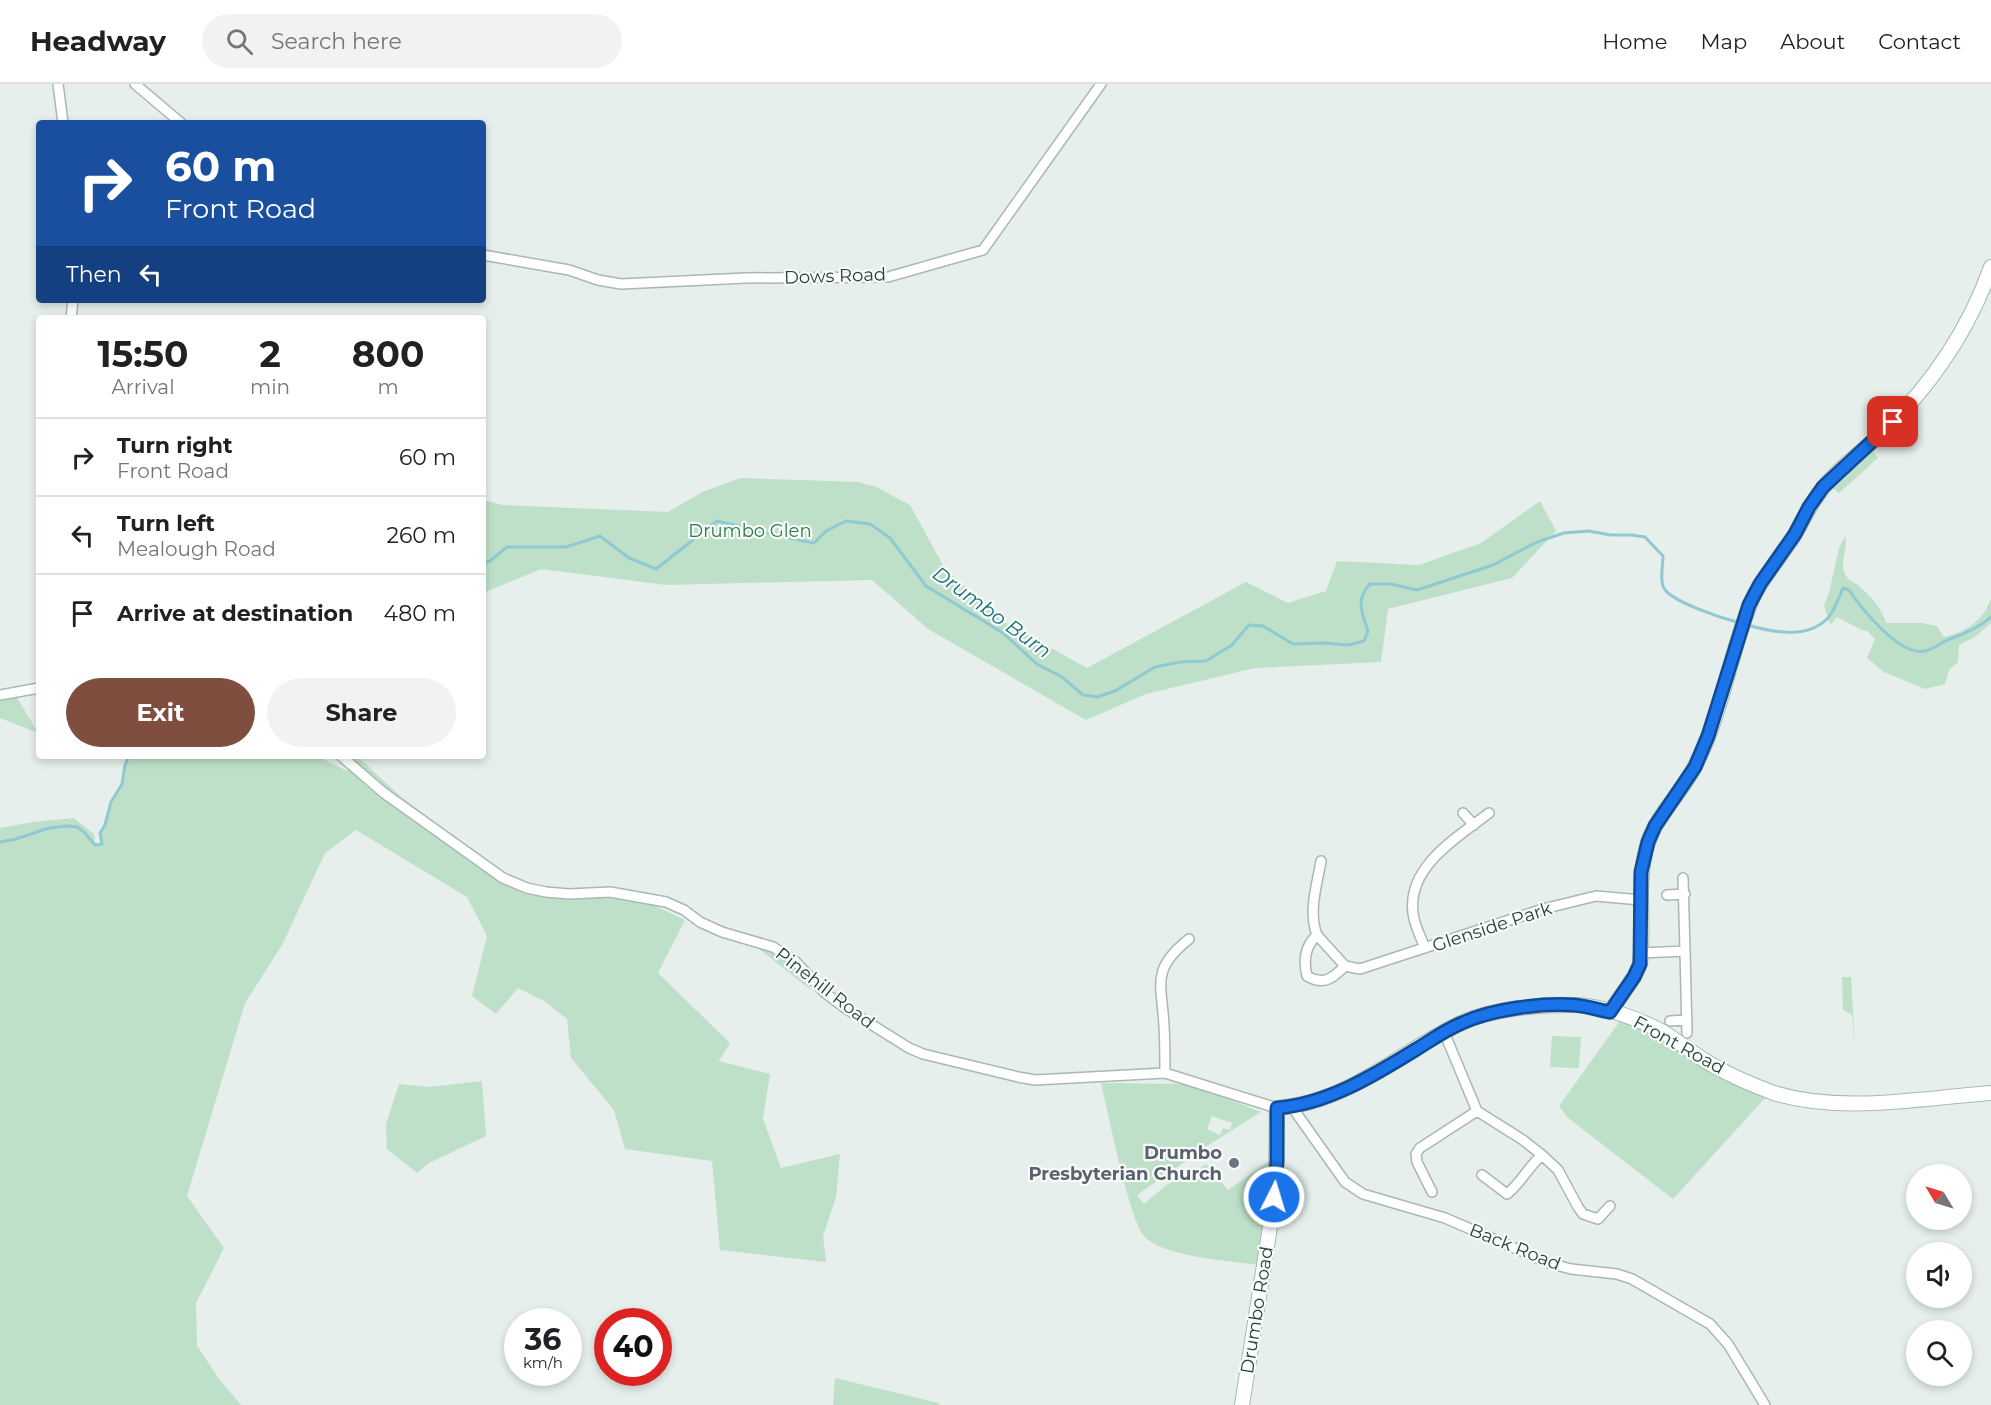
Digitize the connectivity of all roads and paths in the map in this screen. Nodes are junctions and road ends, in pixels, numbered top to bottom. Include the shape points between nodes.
1 (58, 84) edge
2 (135, 84) edge
3 (1101, 84) edge
4 (63, 120) edge
5 (177, 120) edge
6 (486, 256) edge
7 (1991, 267) edge
8 (36, 689) edge
9 (0, 695) edge
10 (344, 759) edge
11 (1463, 813) dead end
12 (1490, 813) dead end
13 (1474, 825) junction
14 (1322, 861) dead end
15 (1683, 878) dead end
16 (1684, 894) junction
17 (1667, 895) dead end
18 (1641, 900) junction
19 (1317, 935) junction
20 (1189, 939) dead end
21 (1425, 948) junction
22 (1685, 951) junction
23 (1641, 953) junction
24 (1346, 966) junction
25 (1610, 1012) junction
26 (1687, 1020) junction
27 (1670, 1021) dead end
28 (1444, 1032) junction
29 (1688, 1033) dead end
30 (1165, 1073) junction
31 (1991, 1093) edge
32 (1292, 1107) junction
33 (1277, 1108) junction
34 (1477, 1111) junction
35 (1542, 1155) junction
36 (1482, 1175) dead end
37 (1432, 1192) dead end
38 (1610, 1206) dead end
39 (1242, 1405) edge
40 (1765, 1405) edge

1 - 4 street
2 - 5 street
3 - 6 street, Dows Road via 984,250 888,277 621,284
7 - 18 street via 1971,314 1930,381 1906,409 1823,487 1760,584 1749,605 1695,767 1648,842 1641,872
8 - 9 street
10 - 30 street, Pinehill Road via 384,793 503,878 546,892 610,892 666,902 722,932 773,947 795,961 845,1008 923,1054 1035,1080
11 - 13 street
12 - 13 street
13 - 21 street via 1445,847 1418,881 1412,907
14 - 19 street via 1312,914
15 - 16 street
16 - 17 street
16 - 22 street
18 - 21 street, Glenside Park via 1596,896
18 - 23 street
19 - 24 street
19 - 24 street, Glenside Park via 1306,951 1307,976 1324,981
20 - 30 street via 1168,960 1159,983
21 - 24 street, Glenside Park via 1360,969
22 - 23 street
22 - 26 street
23 - 25 street via 1634,977
25 - 28 street, Front Road via 1575,1005 1516,1009 1463,1022
25 - 31 street, Front Road via 1636,1019 1728,1073 1794,1098 1855,1103
26 - 27 street
26 - 29 street
28 - 32 street, Front Road via 1368,1078
28 - 34 street
30 - 33 street, Pinehill Road
32 - 33 street, Front Road
32 - 40 street, Back Road via 1345,1182 1363,1194 1445,1218 1560,1267 1632,1279 1710,1324 1728,1344
33 - 39 street, Drumbo Road via 1270,1227
34 - 35 street
34 - 37 street via 1416,1154
35 - 36 street via 1507,1194
35 - 38 street via 1558,1170 1583,1214 1598,1219

